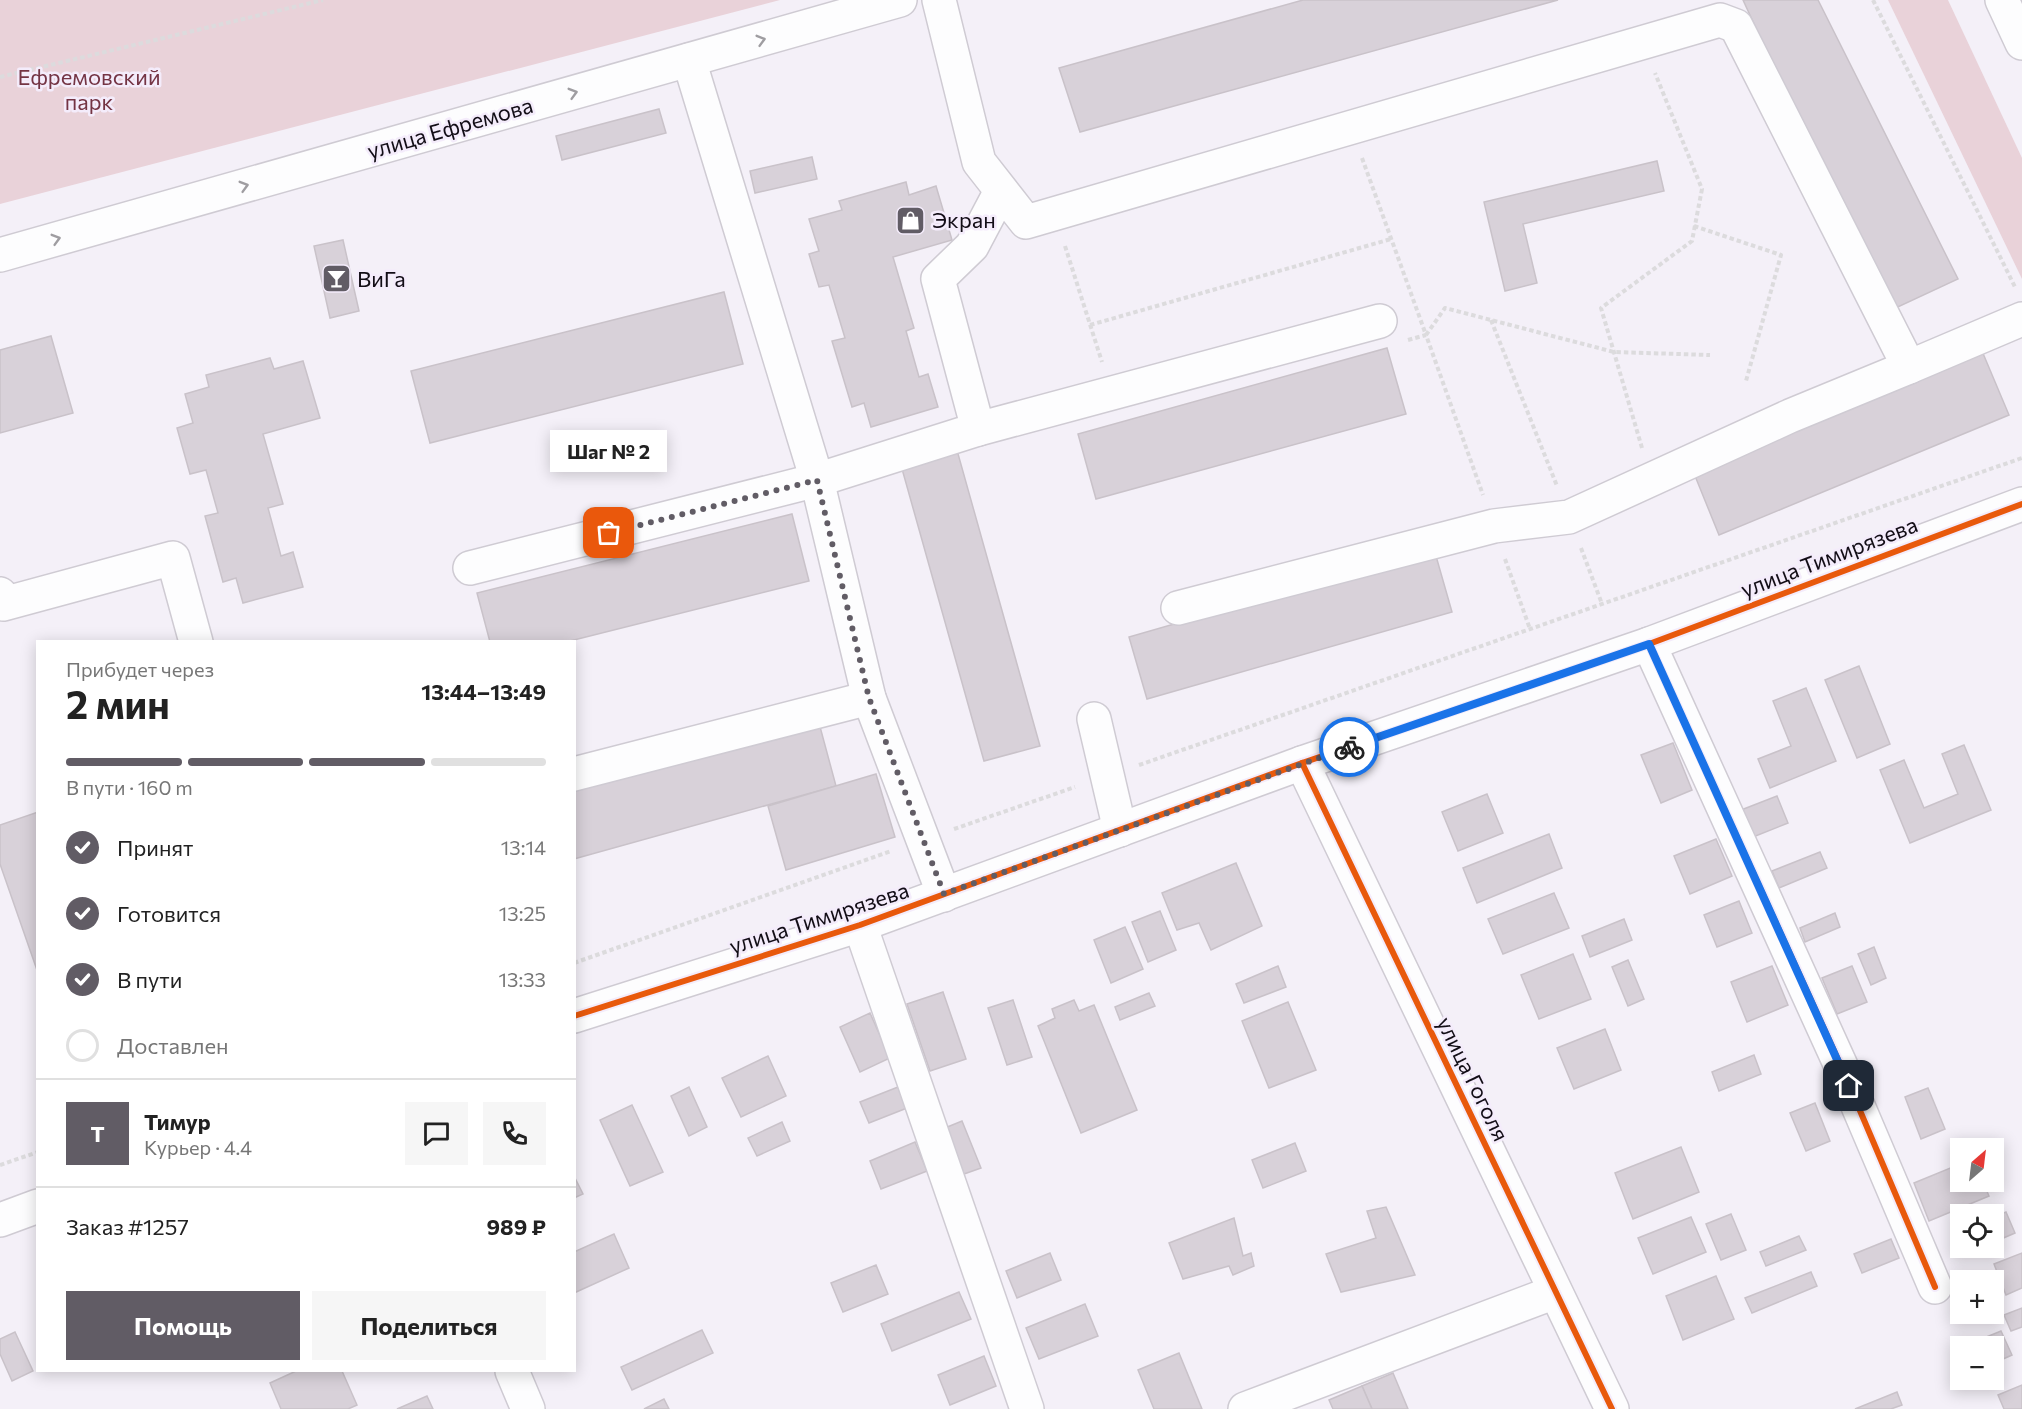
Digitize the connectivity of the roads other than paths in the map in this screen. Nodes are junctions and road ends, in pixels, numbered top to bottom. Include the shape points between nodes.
1 (900, 0) edge
2 (939, 0) edge
3 (2002, 0) edge
4 (2022, 44) edge
5 (689, 60) junction
6 (1001, 191) junction
7 (0, 255) edge
8 (2019, 305) edge
9 (1392, 331) road end
10 (1909, 367) junction
11 (978, 429) junction
12 (817, 480) junction
13 (2022, 504) edge
14 (470, 568) dead end
15 (1, 602) edge
16 (1178, 608) dead end
17 (195, 640) edge
18 (1649, 644) junction
19 (869, 698) junction
20 (1094, 720) dead end
21 (1302, 763) junction
22 (576, 773) edge
23 (1120, 830) junction
24 (944, 894) junction
25 (860, 925) junction
26 (576, 1015) edge
27 (36, 1207) edge
28 (0, 1220) edge
29 (1935, 1287) dead end
30 (1555, 1292) junction
31 (512, 1372) edge
32 (528, 1409) edge
33 (1027, 1409) edge
34 (1245, 1409) edge
35 (1612, 1409) edge

5 -> 1 street, улица Ефремова
2 - 6 street via 979,162
3 - 4 street
7 -> 5 street, улица Ефремова
5 - 12 street
6 - 10 street via 1026,222 1720,20 1736,26
6 - 11 street via 972,246 938,279
8 - 10 street
9 - 11 street via 1111,393
10 - 16 street via 1790,416 1569,517 1494,526
11 - 12 street
12 - 14 street
12 - 19 street
13 - 18 street, улица Тимирязева
15 - 17 street via 173,558
18 - 21 street, улица Тимирязева
18 - 29 street via 1841,1066
19 - 22 street
19 - 24 street
20 - 23 street
21 - 23 street, улица Тимирязева
21 - 30 street, улица Гоголя
23 - 24 street, улица Тимирязева
24 - 25 street, улица Тимирязева
25 - 26 street, улица Тимирязева
25 - 33 street, улица Тимирязева
27 - 28 street
30 - 34 street
30 - 35 street, улица Гоголя
31 - 32 street

